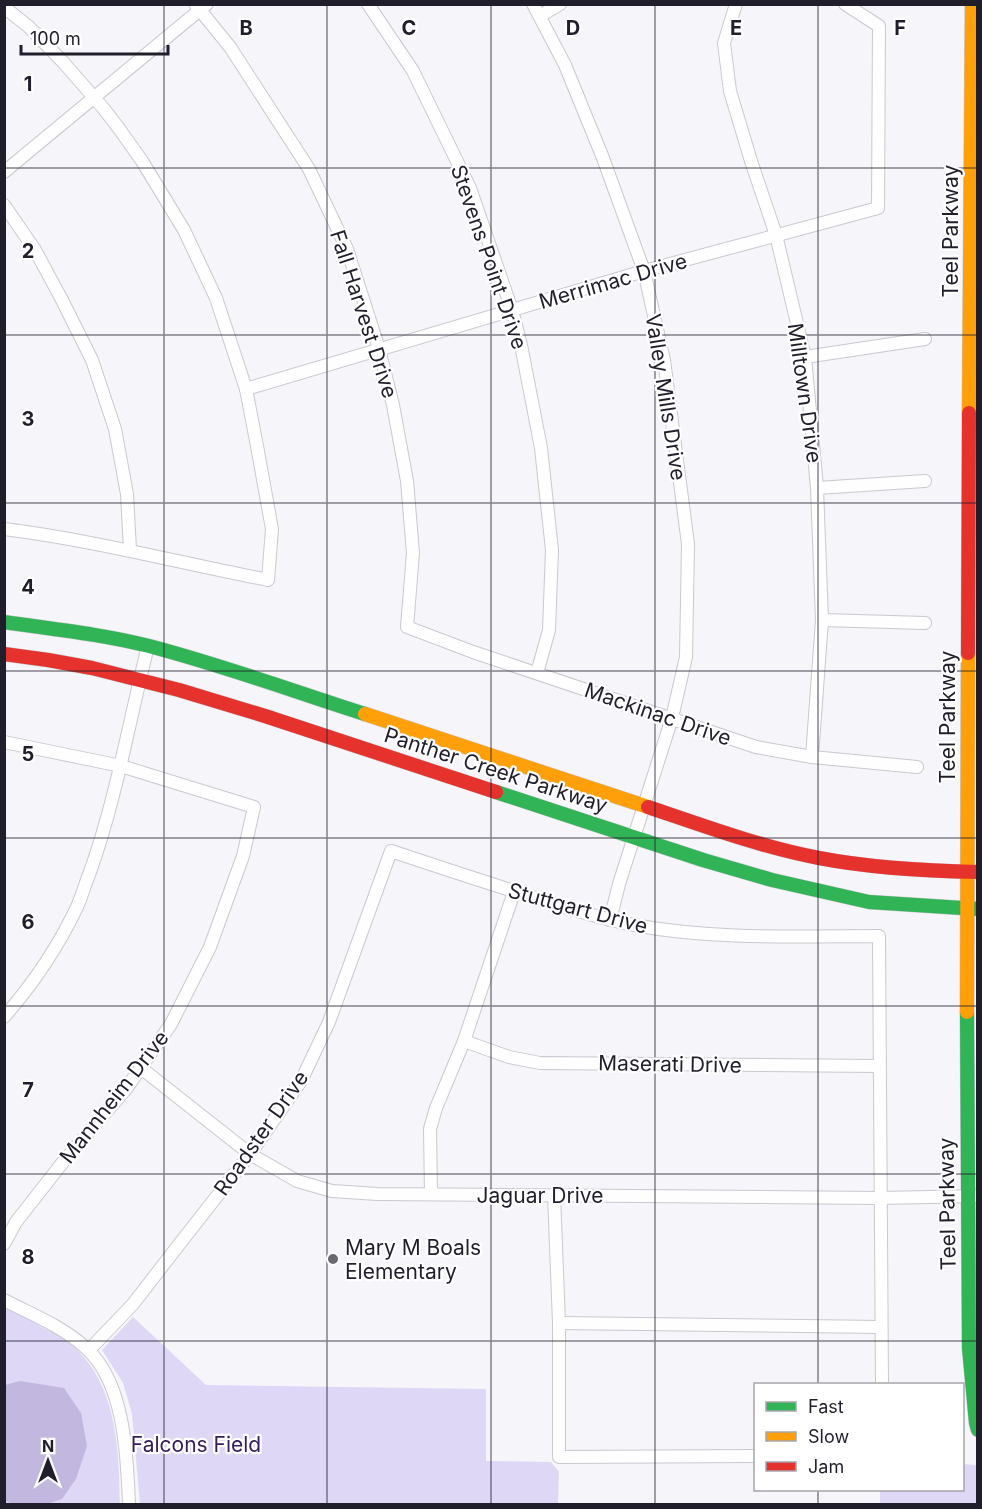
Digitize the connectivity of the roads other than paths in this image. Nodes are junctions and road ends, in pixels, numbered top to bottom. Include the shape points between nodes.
1 (368, 4) edge
2 (533, 4) edge
3 (560, 4) edge
4 (736, 4) edge
5 (845, 4) edge
6 (972, 4) edge
7 (200, 6) edge
8 (4, 7) edge
9 (540, 16) junction
10 (94, 98) junction
11 (4, 172) edge
12 (4, 205) edge
13 (776, 235) junction
14 (644, 271) junction
15 (512, 310) junction
16 (925, 339) dead end
17 (379, 349) junction
18 (805, 357) junction
19 (246, 389) junction
20 (974, 430) edge
21 (925, 481) dead end
22 (818, 488) junction
23 (4, 529) edge
24 (130, 550) junction
25 (822, 620) junction
26 (4, 622) edge
27 (925, 623) dead end
28 (407, 627) joint
29 (148, 646) junction
30 (973, 650) edge
31 (4, 654) edge
32 (537, 674) junction
33 (140, 679) junction
34 (672, 718) junction
35 (4, 742) edge
36 (812, 757) junction
37 (121, 766) junction
38 (917, 767) dead end
39 (644, 806) junction
40 (633, 837) junction
41 (391, 850) joint
42 (972, 872) edge
43 (514, 892) junction
44 (972, 908) edge
45 (610, 920) junction
46 (4, 1017) edge
47 (464, 1041) junction
48 (879, 1066) junction
49 (141, 1068) junction
50 (250, 1154) junction
51 (431, 1194) junction
52 (554, 1195) junction
53 (973, 1196) edge
54 (880, 1198) junction
55 (4, 1244) edge
56 (4, 1300) edge
57 (559, 1323) junction
58 (881, 1327) junction
59 (89, 1350) junction
60 (882, 1383) edge
61 (978, 1430) edge
62 (754, 1456) edge
63 (129, 1504) edge

1 - 15 street, Stevens Point Drive via 412,71 470,188
2 - 9 street, Valley Mills Drive
3 - 9 street
4 - 13 street, Milltown Drive via 724,44 730,92
5 - 13 street, Merrimac Drive via 879,26 878,208
6 - 20 main road, Teel Parkway
7 - 10 street
7 - 17 street, Fall Harvest Drive via 309,169 347,249
8 - 10 street via 29,27
9 - 14 street, Valley Mills Drive via 565,65
10 - 11 street
10 - 19 street via 142,161 184,230 216,298
12 - 24 street via 35,250 92,360 115,429 127,494
13 - 14 street, Merrimac Drive
13 - 18 street, Milltown Drive
14 - 15 street, Merrimac Drive
14 - 34 street, Valley Mills Drive via 664,360 688,544 686,657
15 - 17 street, Merrimac Drive
15 - 32 street, Stevens Point Drive via 541,448 552,550 549,630
16 - 18 street
17 - 19 street, Merrimac Drive
17 - 28 street, Fall Harvest Drive via 407,481 412,553
18 - 22 street, Milltown Drive
19 - 24 street via 272,529 268,580
20 - 30 main road, Teel Parkway
21 - 22 street
22 - 25 street, Milltown Drive
23 - 24 street
25 - 27 street
25 - 36 street, Milltown Drive
26 - 29 main road, Panther Creek Parkway
28 - 32 street, Mackinac Drive
29 - 33 street
29 - 39 main road, Panther Creek Parkway via 240,672
30 - 42 main road, Teel Parkway
31 - 33 main road, Panther Creek Parkway
32 - 34 street, Mackinac Drive
33 - 37 street
33 - 40 main road, Panther Creek Parkway via 232,705
34 - 36 street, Mackinac Drive via 756,747
34 - 39 street, Valley Mills Drive
35 - 37 street
36 - 38 street, Mackinac Drive
37 - 46 street via 102,837 77,906 51,955
37 - 49 street, Mannheim Drive via 254,807 243,856 210,947 171,1024
39 - 40 street, Valley Mills Drive
39 - 42 main road, Panther Creek Parkway via 786,851 893,868
40 - 44 main road, Panther Creek Parkway via 772,880 869,902
40 - 45 street, Valley Mills Drive
41 - 43 street, Stuttgart Drive
41 - 50 street, Roadster Drive via 329,1023 301,1081
42 - 44 main road, Teel Parkway
43 - 45 street, Stuttgart Drive
43 - 47 street
44 - 53 main road, Teel Parkway
45 - 48 street, Stuttgart Drive via 663,930 724,935 879,936
47 - 48 street, Maserati Drive via 540,1063
47 - 51 street via 430,1129
48 - 54 street
49 - 50 street, Jaguar Drive
49 - 55 street, Mannheim Drive via 16,1222
50 - 51 street, Jaguar Drive via 297,1181 332,1191
50 - 59 street, Roadster Drive via 133,1304
51 - 52 street, Jaguar Drive
52 - 54 street, Jaguar Drive
52 - 57 street
53 - 54 street, Jaguar Drive
53 - 61 main road, Teel Parkway via 969,1348
54 - 58 street
56 - 59 street via 56,1325
57 - 58 street
57 - 62 street via 559,1456
58 - 60 street
59 - 63 street via 115,1392 127,1460

